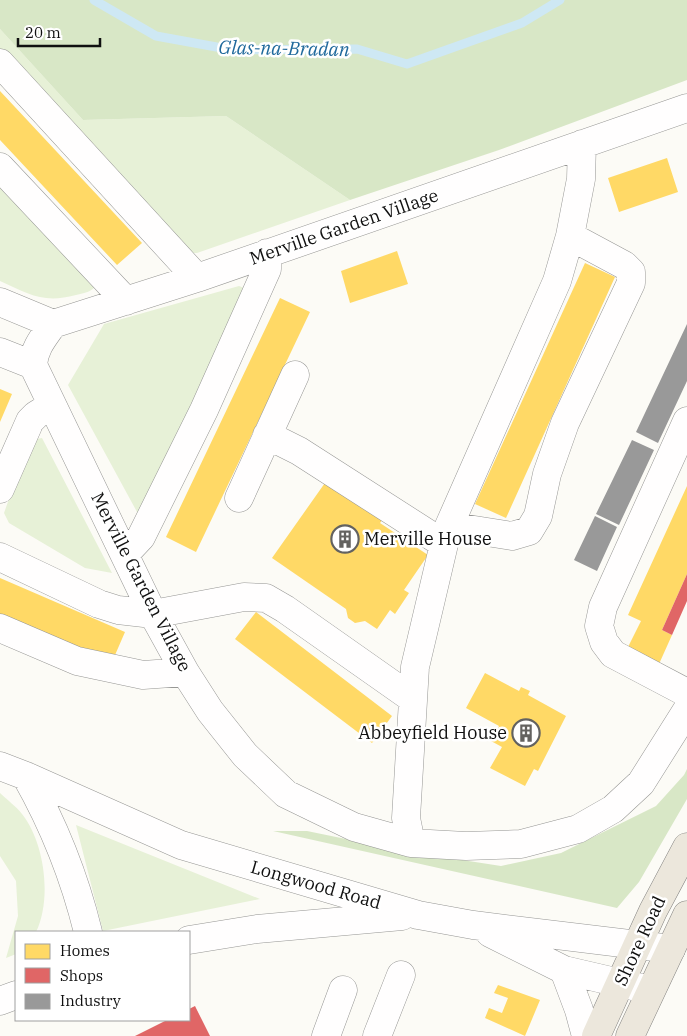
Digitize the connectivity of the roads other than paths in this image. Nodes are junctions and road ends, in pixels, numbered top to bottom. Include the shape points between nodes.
1 (0, 63) edge
2 (687, 108) edge
3 (582, 144) junction
4 (0, 167) edge
5 (570, 236) junction
6 (267, 253) junction
7 (197, 278) junction
8 (126, 301) junction
9 (0, 302) edge
10 (53, 324) junction
11 (0, 352) edge
12 (33, 365) junction
13 (295, 375) dead end
14 (52, 405) junction
15 (687, 421) edge
16 (267, 435) junction
17 (0, 489) edge
18 (239, 498) dead end
19 (446, 535) junction
20 (125, 554) junction
21 (0, 557) edge
22 (153, 614) junction
23 (0, 628) edge
24 (185, 672) junction
25 (687, 693) edge
26 (414, 699) junction
27 (687, 710) edge
28 (0, 766) edge
29 (26, 776) junction
30 (411, 844) junction
31 (687, 846) edge
32 (418, 915) junction
33 (687, 915) edge
34 (473, 925) junction
35 (88, 931) edge
36 (190, 940) edge
37 (638, 944) junction
38 (671, 949) junction
39 (564, 970) junction
40 (401, 975) dead end
41 (620, 983) junction
42 (343, 990) dead end
43 (650, 990) junction
44 (15, 994) edge
45 (0, 1001) edge
46 (326, 1036) edge
47 (377, 1036) edge
48 (586, 1036) edge
49 (596, 1036) edge
50 (630, 1036) edge

1 - 7 street
2 - 3 street, Merville Garden Village
3 - 5 street via 581,179
3 - 6 street, Merville Garden Village
4 - 8 street
5 - 19 street via 557,280
5 - 19 street via 624,265 631,272 631,283 565,423 547,474 538,516 529,531 512,536
6 - 7 street, Merville Garden Village
6 - 20 street via 267,269 204,410 141,538
7 - 8 street, Merville Garden Village
8 - 10 street, Merville Garden Village
9 - 10 street
10 - 12 street via 41,340
11 - 12 street
12 - 14 street, Merville Garden Village
13 - 16 street
14 - 17 street via 30,421
14 - 20 street, Merville Garden Village
15 - 25 street via 603,607 600,626 604,642 613,654
16 - 18 street
16 - 19 street
19 - 26 street via 415,667
20 - 22 street, Merville Garden Village
21 - 22 street via 99,604
22 - 24 street, Merville Garden Village
22 - 26 street via 244,597 266,598
23 - 24 street via 77,661 143,675
24 - 30 street, Merville Garden Village via 210,711 245,755 286,794 354,827
26 - 30 street via 406,818
27 - 30 street, Merville Garden Village via 642,783 613,809 578,829 522,844
28 - 29 street, Longwood Road
29 - 32 street, Longwood Road via 181,845
29 - 35 street via 60,842 78,890
31 - 37 main road, Shore Road
32 - 34 street
32 - 36 street, Longwood Road via 257,929
33 - 38 main road, Shore Road
34 - 37 street
34 - 39 street
37 - 38 street
37 - 41 main road, Shore Road
38 - 43 main road, Shore Road
39 - 41 street
39 - 48 street
40 - 47 street
41 - 43 street
41 - 49 main road, Shore Road
42 - 46 street
43 - 50 main road, Shore Road
44 - 45 street

